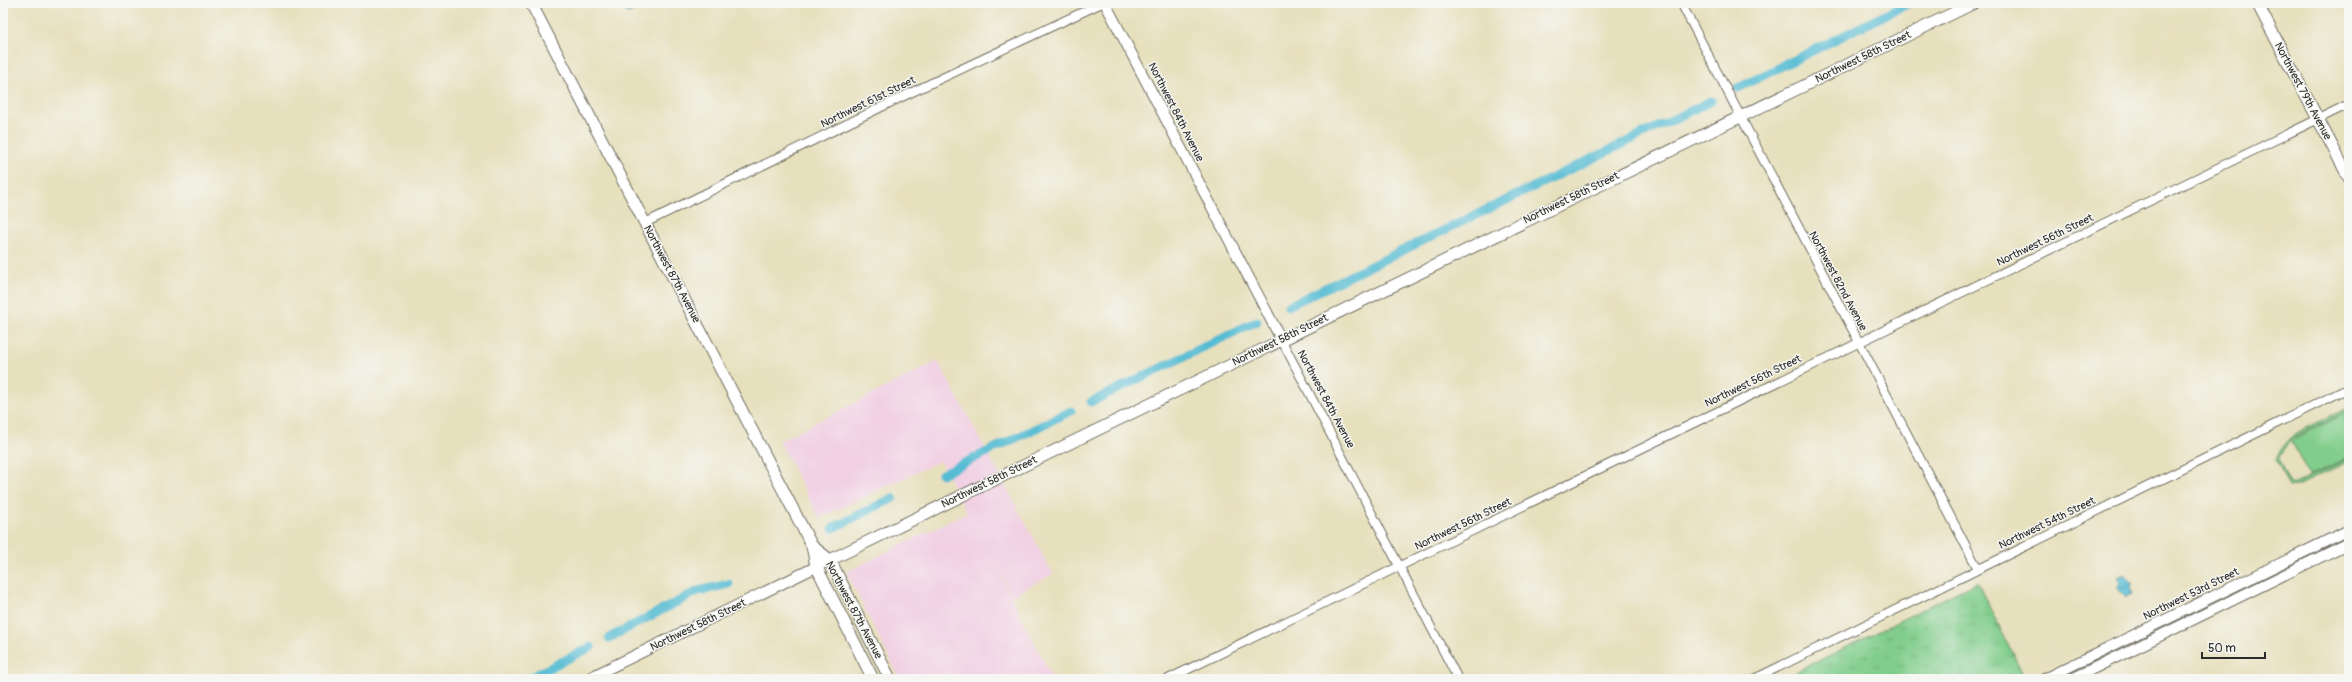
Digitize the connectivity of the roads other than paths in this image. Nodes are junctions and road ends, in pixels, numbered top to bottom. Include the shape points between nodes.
1 (531, 3) edge
2 (1102, 3) edge
3 (1105, 3) edge
4 (1680, 3) edge
5 (1974, 3) edge
6 (2260, 4) edge
7 (2349, 104) edge
8 (1739, 116) junction
9 (2318, 119) junction
10 (2349, 178) edge
11 (645, 223) junction
12 (1281, 339) junction
13 (1858, 343) junction
14 (2349, 388) edge
15 (2349, 530) edge
16 (2349, 542) edge
17 (812, 546) junction
18 (830, 560) junction
19 (816, 566) junction
20 (1400, 568) junction
21 (1978, 569) junction
22 (2167, 619) junction
23 (2172, 630) junction
24 (587, 679) edge
25 (873, 679) edge
26 (890, 679) edge
27 (1168, 679) edge
28 (1458, 679) edge
29 (1754, 679) edge
30 (2044, 679) edge
31 (2072, 679) edge

1 - 11 main road, Northwest 87th Avenue
2 - 11 street, Northwest 61st Street via 908,94
3 - 12 street, Northwest 84th Avenue
4 - 8 street, Northwest 82nd Avenue
5 - 8 main road, Northwest 58th Street
6 - 9 main road, Northwest 79th Avenue
7 - 9 street, Northwest 56th Street
8 - 12 main road, Northwest 58th Street
8 - 13 street, Northwest 82nd Avenue
9 - 10 main road, Northwest 79th Avenue
9 - 13 street, Northwest 56th Street
11 - 17 main road, Northwest 87th Avenue
12 - 18 main road, Northwest 58th Street
12 - 20 street, Northwest 84th Avenue
13 - 20 street, Northwest 56th Street
13 - 21 street, Northwest 82nd Avenue via 1884,387
14 - 21 street, Northwest 54th Street
15 - 22 street, Northwest 53rd Street
16 - 23 street
17 - 18 main road, Northwest 87th Avenue
17 - 19 main road, Northwest 87th Avenue
18 - 19 street, Northwest 58th Street
18 - 26 main road, Northwest 87th Avenue
19 - 24 street, Northwest 58th Street
19 - 25 main road, Northwest 87th Avenue
20 - 27 street, Northwest 56th Street
20 - 28 street, Northwest 84th Avenue
21 - 29 street, Northwest 54th Street
22 - 23 street
22 - 30 street, Northwest 53rd Street
23 - 31 street

